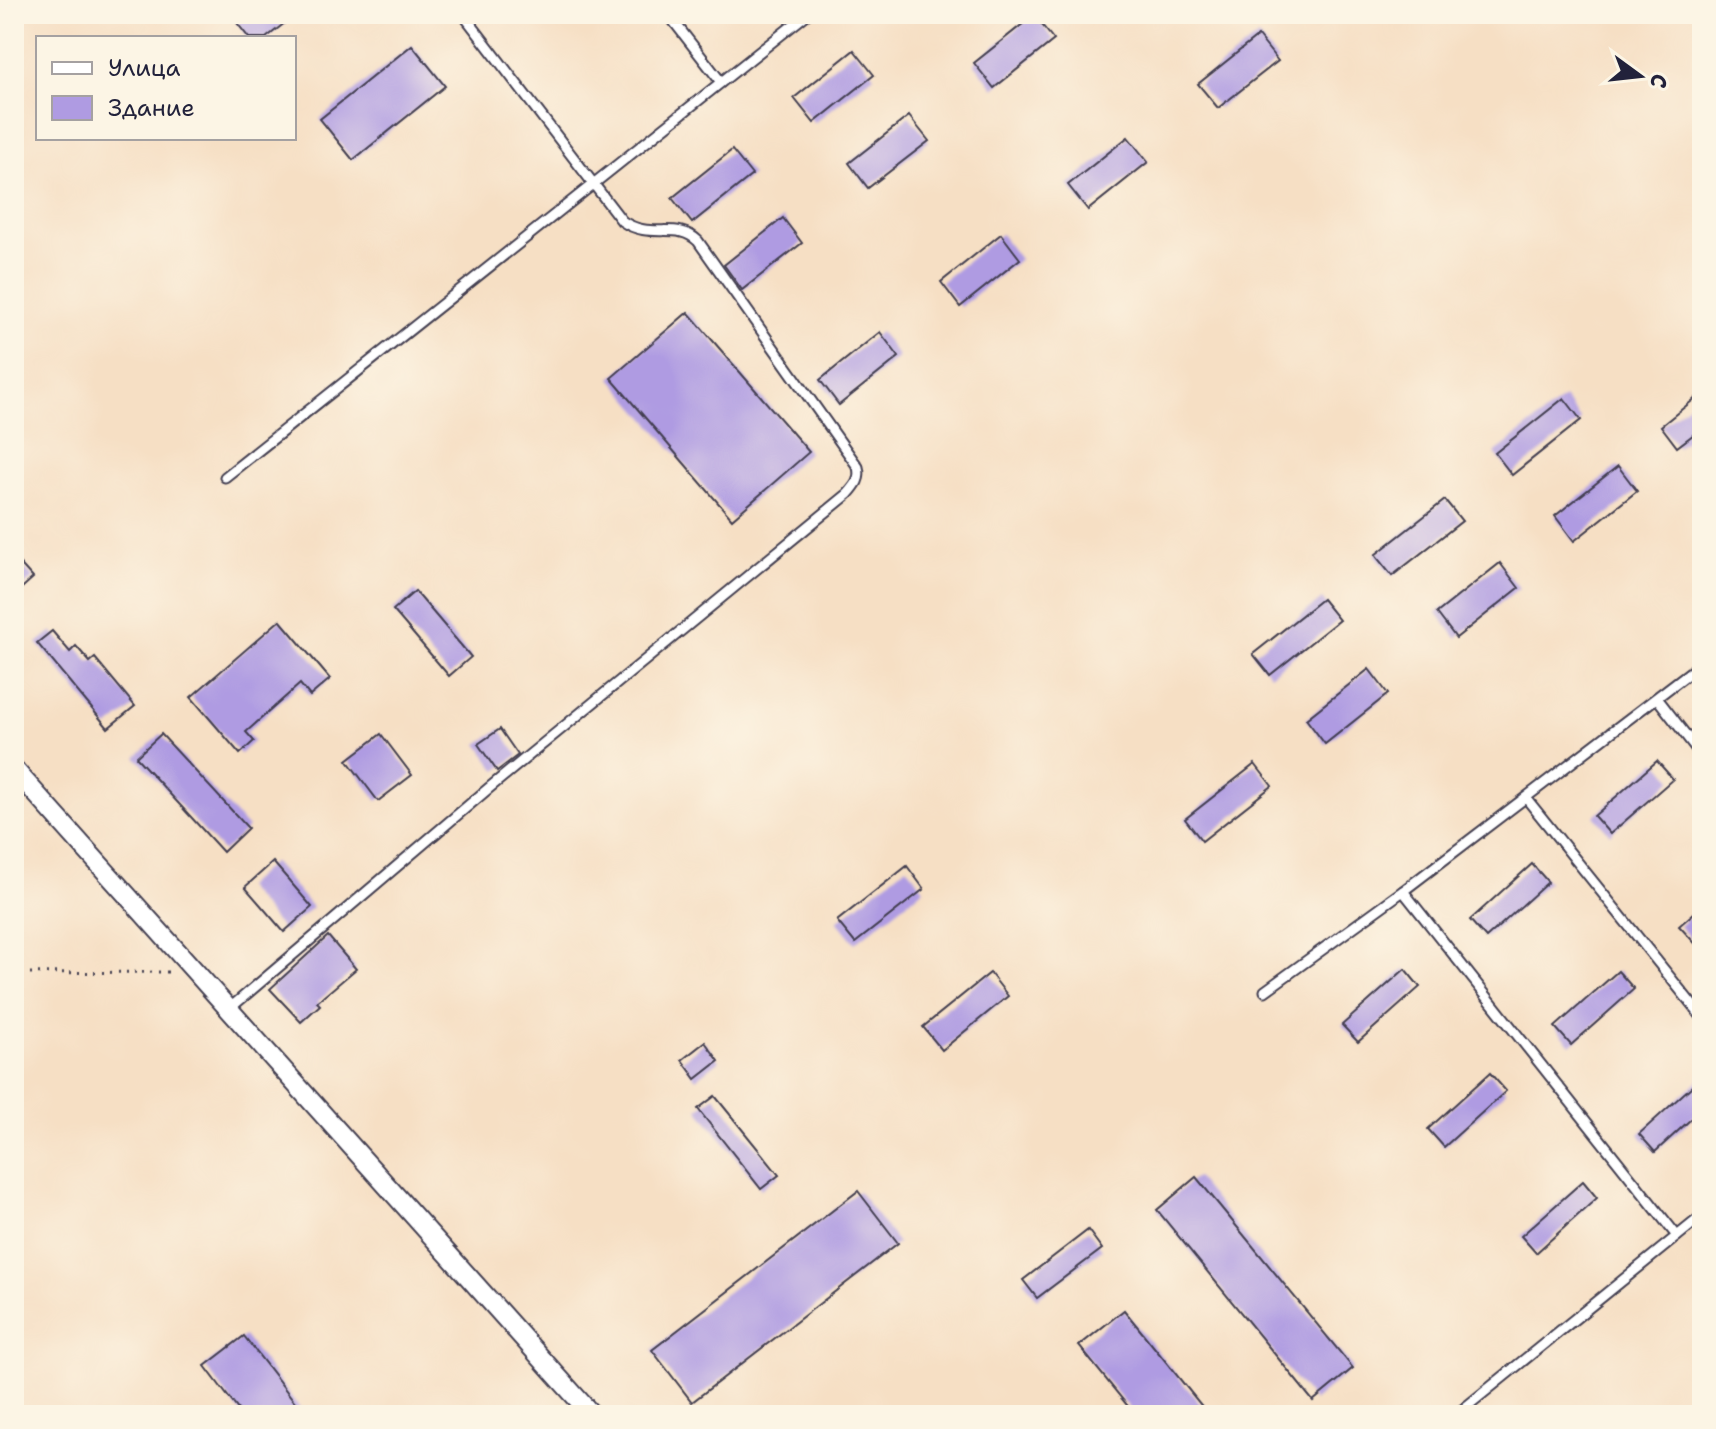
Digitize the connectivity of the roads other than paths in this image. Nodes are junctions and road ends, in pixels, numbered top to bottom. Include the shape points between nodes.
1 (463, 14) edge
2 (668, 14) edge
3 (807, 14) edge
4 (721, 82) junction
5 (594, 183) junction
6 (225, 477) dead end
7 (1702, 663) edge
8 (1657, 698) junction
9 (1702, 756) edge
10 (14, 769) edge
11 (1526, 798) junction
12 (1403, 891) junction
13 (1265, 991) dead end
14 (229, 1009) junction
15 (1702, 1017) edge
16 (1702, 1216) edge
17 (1677, 1236) junction
18 (592, 1415) edge
19 (1456, 1415) edge

1 - 5 lane
2 - 4 lane
3 - 4 lane
4 - 5 lane
5 - 6 lane
5 - 14 lane via 635,230 680,230 698,241 858,467 856,485
7 - 8 lane
8 - 9 lane
8 - 11 lane
10 - 14 street
11 - 12 lane
11 - 15 lane
12 - 13 lane
12 - 17 lane
14 - 18 street
16 - 17 lane
17 - 19 lane

